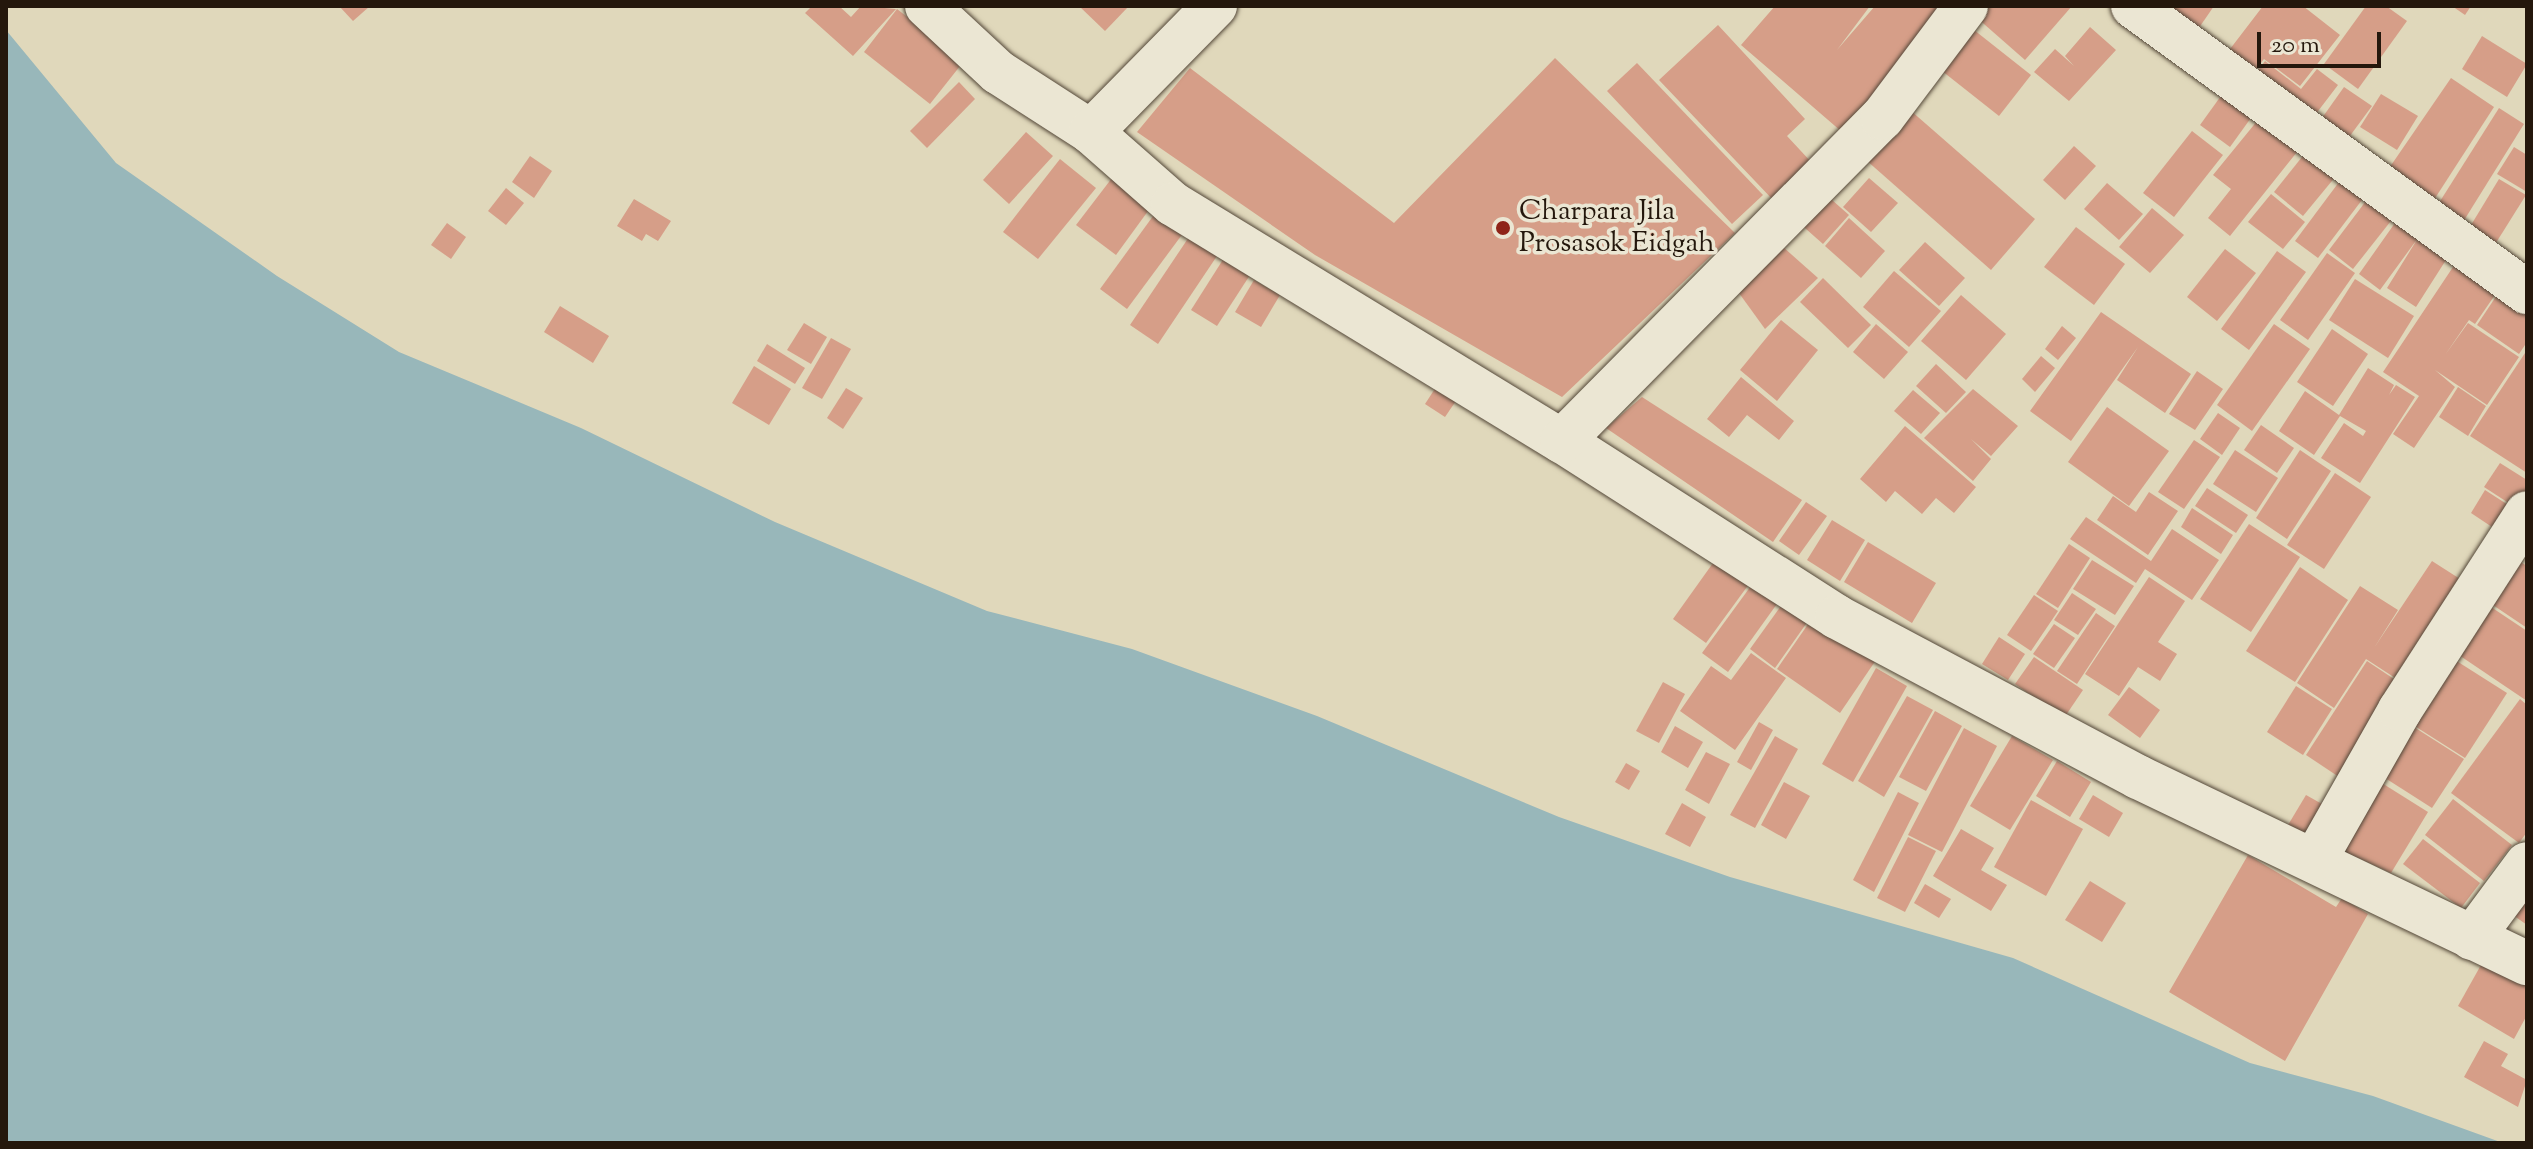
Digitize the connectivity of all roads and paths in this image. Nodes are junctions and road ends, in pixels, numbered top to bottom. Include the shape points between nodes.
1 (927, 6) edge
2 (1215, 6) edge
3 (1966, 6) edge
4 (2133, 6) edge
5 (1091, 132) junction
6 (2527, 292) edge
7 (1562, 441) junction
8 (2527, 513) edge
9 (2316, 858) junction
10 (2527, 864) edge
11 (2472, 938) junction
12 (2527, 963) edge

1 - 5 street via 998,72
2 - 5 street
3 - 7 street via 1882,118
4 - 6 street
5 - 7 street via 1173,204
7 - 9 street via 1837,617 2138,777
8 - 9 street via 2400,710
9 - 11 street
10 - 11 street
11 - 12 street

